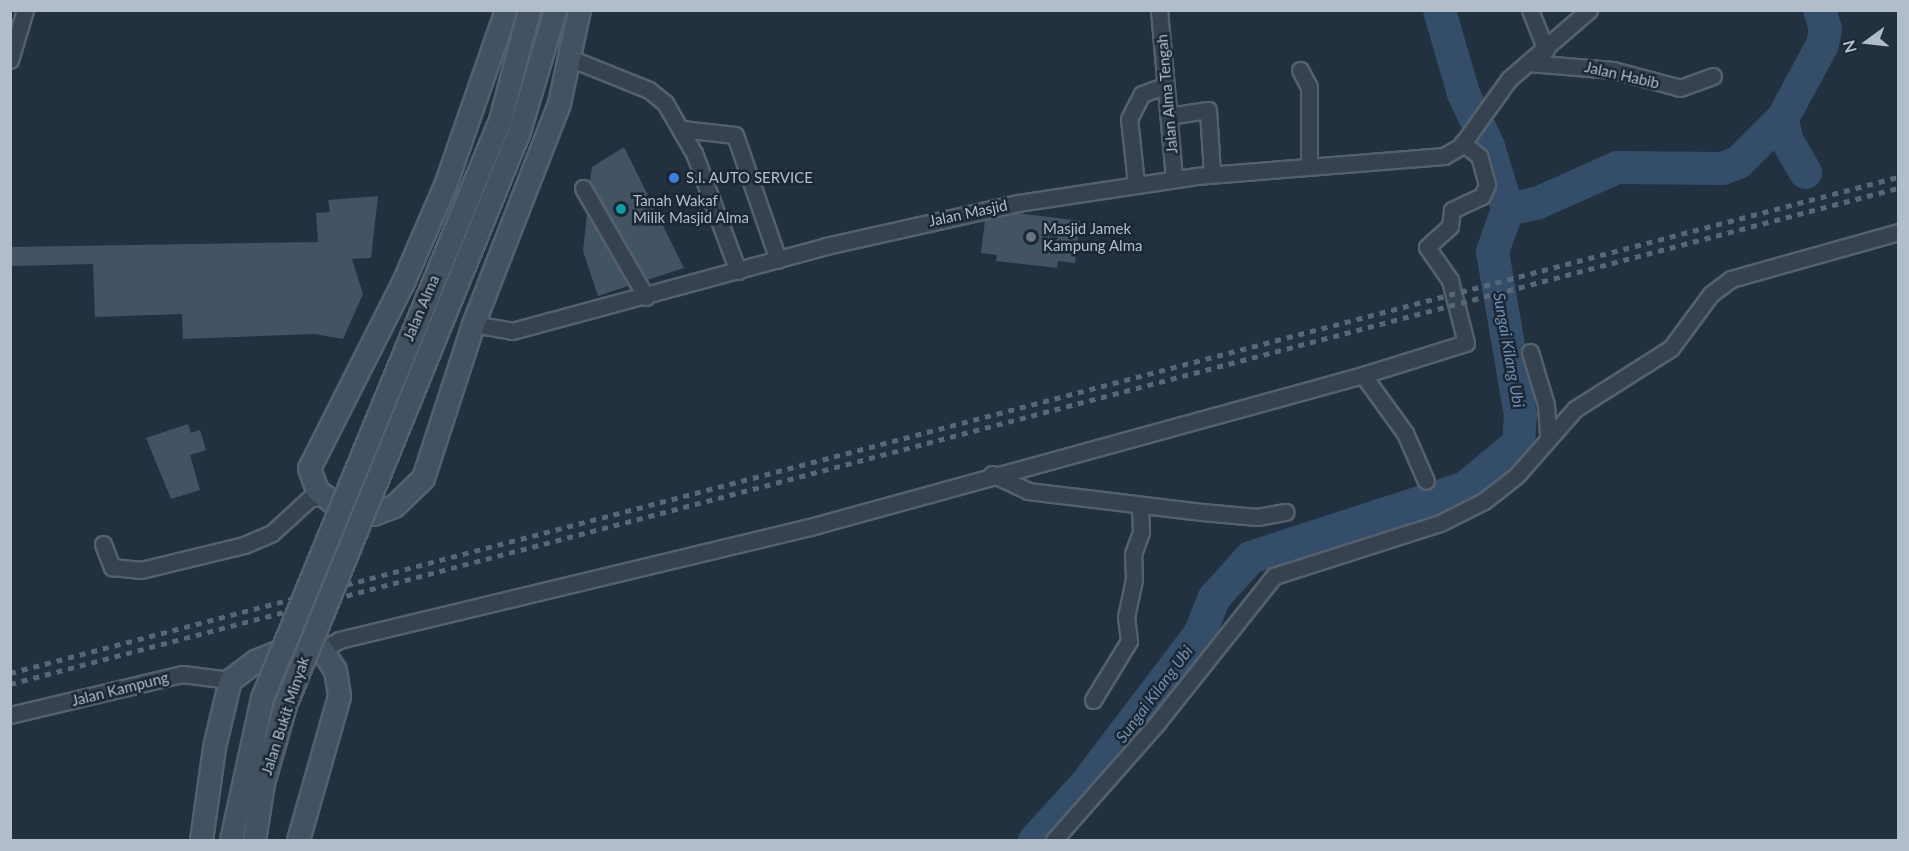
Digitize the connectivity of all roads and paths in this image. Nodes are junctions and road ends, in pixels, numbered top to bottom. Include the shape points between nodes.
1 (25, 10) edge
2 (506, 10) edge
3 (529, 10) edge
4 (555, 10) edge
5 (579, 10) edge
6 (1159, 10) edge
7 (1530, 10) edge
8 (1589, 10) edge
9 (1546, 50) junction
10 (572, 59) junction
11 (10, 60) edge
12 (1529, 63) junction
13 (1300, 70) dead end
14 (1713, 76) dead end
15 (1164, 86) junction
16 (1169, 116) junction
17 (682, 129) junction
18 (1465, 140) junction
19 (1309, 166) junction
20 (1212, 174) junction
21 (1174, 178) junction
22 (1136, 183) junction
23 (583, 188) dead end
24 (1899, 232) edge
25 (778, 260) junction
26 (738, 271) junction
27 (646, 297) junction
28 (473, 324) junction
29 (1530, 352) dead end
30 (1364, 375) junction
31 (1548, 436) junction
32 (992, 474) junction
33 (1426, 481) dead end
34 (323, 496) junction
35 (1140, 506) junction
36 (1286, 512) dead end
37 (103, 544) dead end
38 (326, 594) joint
39 (298, 600) joint
40 (322, 650) junction
41 (231, 680) junction
42 (1093, 700) dead end
43 (10, 716) edge
44 (201, 840) edge
45 (231, 840) edge
46 (254, 840) edge
47 (298, 840) edge
48 (1054, 840) edge

1 - 11 street
2 - 34 main road via 465,135 426,228 314,452 309,468
3 - 39 main road, Jalan Alma, bridge via 500,120
4 - 38 main road, Jalan Alma, bridge via 515,142
5 - 10 main road
6 - 15 street, Jalan Alma Tengah
7 - 9 street
8 - 9 street
9 - 12 street
10 - 17 street via 658,95
10 - 28 main road via 518,216
12 - 14 street, Jalan Habib via 1613,70 1680,88
12 - 18 street via 1486,108
13 - 19 street via 1309,87
15 - 16 street, Jalan Alma Tengah
15 - 22 street via 1142,94 1129,119
16 - 20 street via 1208,110
16 - 21 street, Jalan Alma Tengah
17 - 25 street via 735,135
17 - 26 street
18 - 19 street, Jalan Masjid via 1444,156
18 - 30 street via 1479,156 1487,185 1482,196 1452,210 1450,226 1427,247 1450,280 1466,343
19 - 20 street, Jalan Masjid
20 - 21 street, Jalan Masjid
21 - 22 street, Jalan Masjid
22 - 25 street, Jalan Masjid via 956,214
23 - 27 street
24 - 31 street via 1731,279 1711,294 1671,348 1575,409
25 - 26 street, Jalan Masjid
26 - 27 street, Jalan Masjid
27 - 28 street, Jalan Masjid via 512,331
28 - 34 main road via 423,478 411,495 373,514 344,511
29 - 31 street via 1546,405
30 - 32 street
30 - 33 street via 1405,433
31 - 48 street via 1517,475 1484,501 1440,523 1274,576 1157,723
32 - 35 street via 1028,491
32 - 40 street via 817,525 339,640
34 - 37 street via 309,499 272,533 244,545 141,570 112,567
35 - 36 street via 1257,517
35 - 42 street via 1142,532 1133,554 1134,580 1126,617 1129,641
38 - 46 main road, Jalan Bukit Minyak, bridge via 285,705 263,783
39 - 45 main road, Jalan Bukit Minyak, bridge via 262,698
40 - 41 main road via 290,647 255,661
40 - 47 main road via 335,670 339,696
41 - 43 street, Jalan Kampung via 182,674
41 - 44 main road via 214,747

